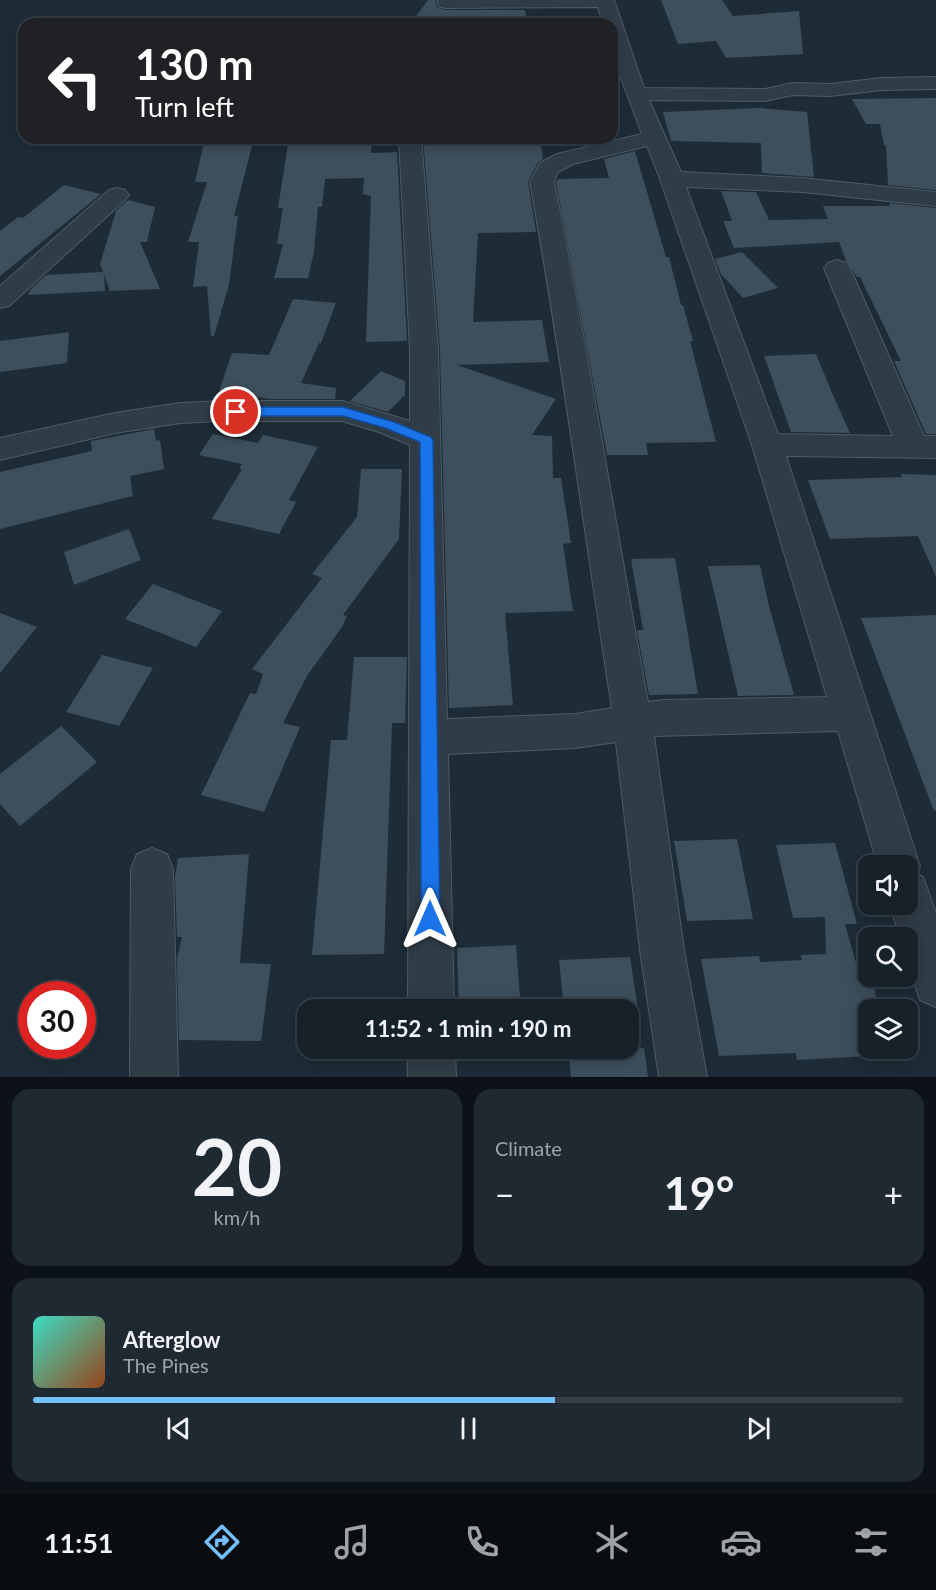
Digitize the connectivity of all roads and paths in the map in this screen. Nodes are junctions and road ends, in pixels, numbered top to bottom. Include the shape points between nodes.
1 (605, 1) edge
2 (446, 3) dead end
3 (609, 18) edge
4 (618, 51) edge
5 (626, 82) edge
6 (936, 83) edge
7 (655, 137) junction
8 (410, 144) edge
9 (672, 180) junction
10 (117, 195) dead end
11 (936, 199) edge
12 (837, 268) dead end
13 (0, 300) edge
14 (426, 440) junction
15 (767, 445) junction
16 (924, 447) edge
17 (0, 449) edge
18 (852, 714) junction
19 (633, 723) junction
20 (429, 737) junction
21 (896, 855) edge
22 (152, 869) dead end
23 (915, 915) edge
24 (936, 984) edge
25 (431, 999) edge
26 (431, 1059) edge
27 (154, 1077) edge
28 (432, 1077) edge
29 (683, 1077) edge

1 - 2 street
1 - 3 street
4 - 5 street
5 - 6 street via 765,95 792,89
5 - 7 street
7 - 9 street
7 - 19 street via 565,159 548,168 542,182 568,317
8 - 14 street
9 - 11 street via 802,184
9 - 15 street
10 - 13 street
12 - 16 street
14 - 17 street via 343,411 220,411 115,423
14 - 20 street
15 - 16 street
15 - 18 street
18 - 19 street via 675,717
18 - 21 street
19 - 20 street via 575,731
19 - 29 street via 662,950
20 - 25 street
22 - 27 street
23 - 24 street
26 - 28 street

